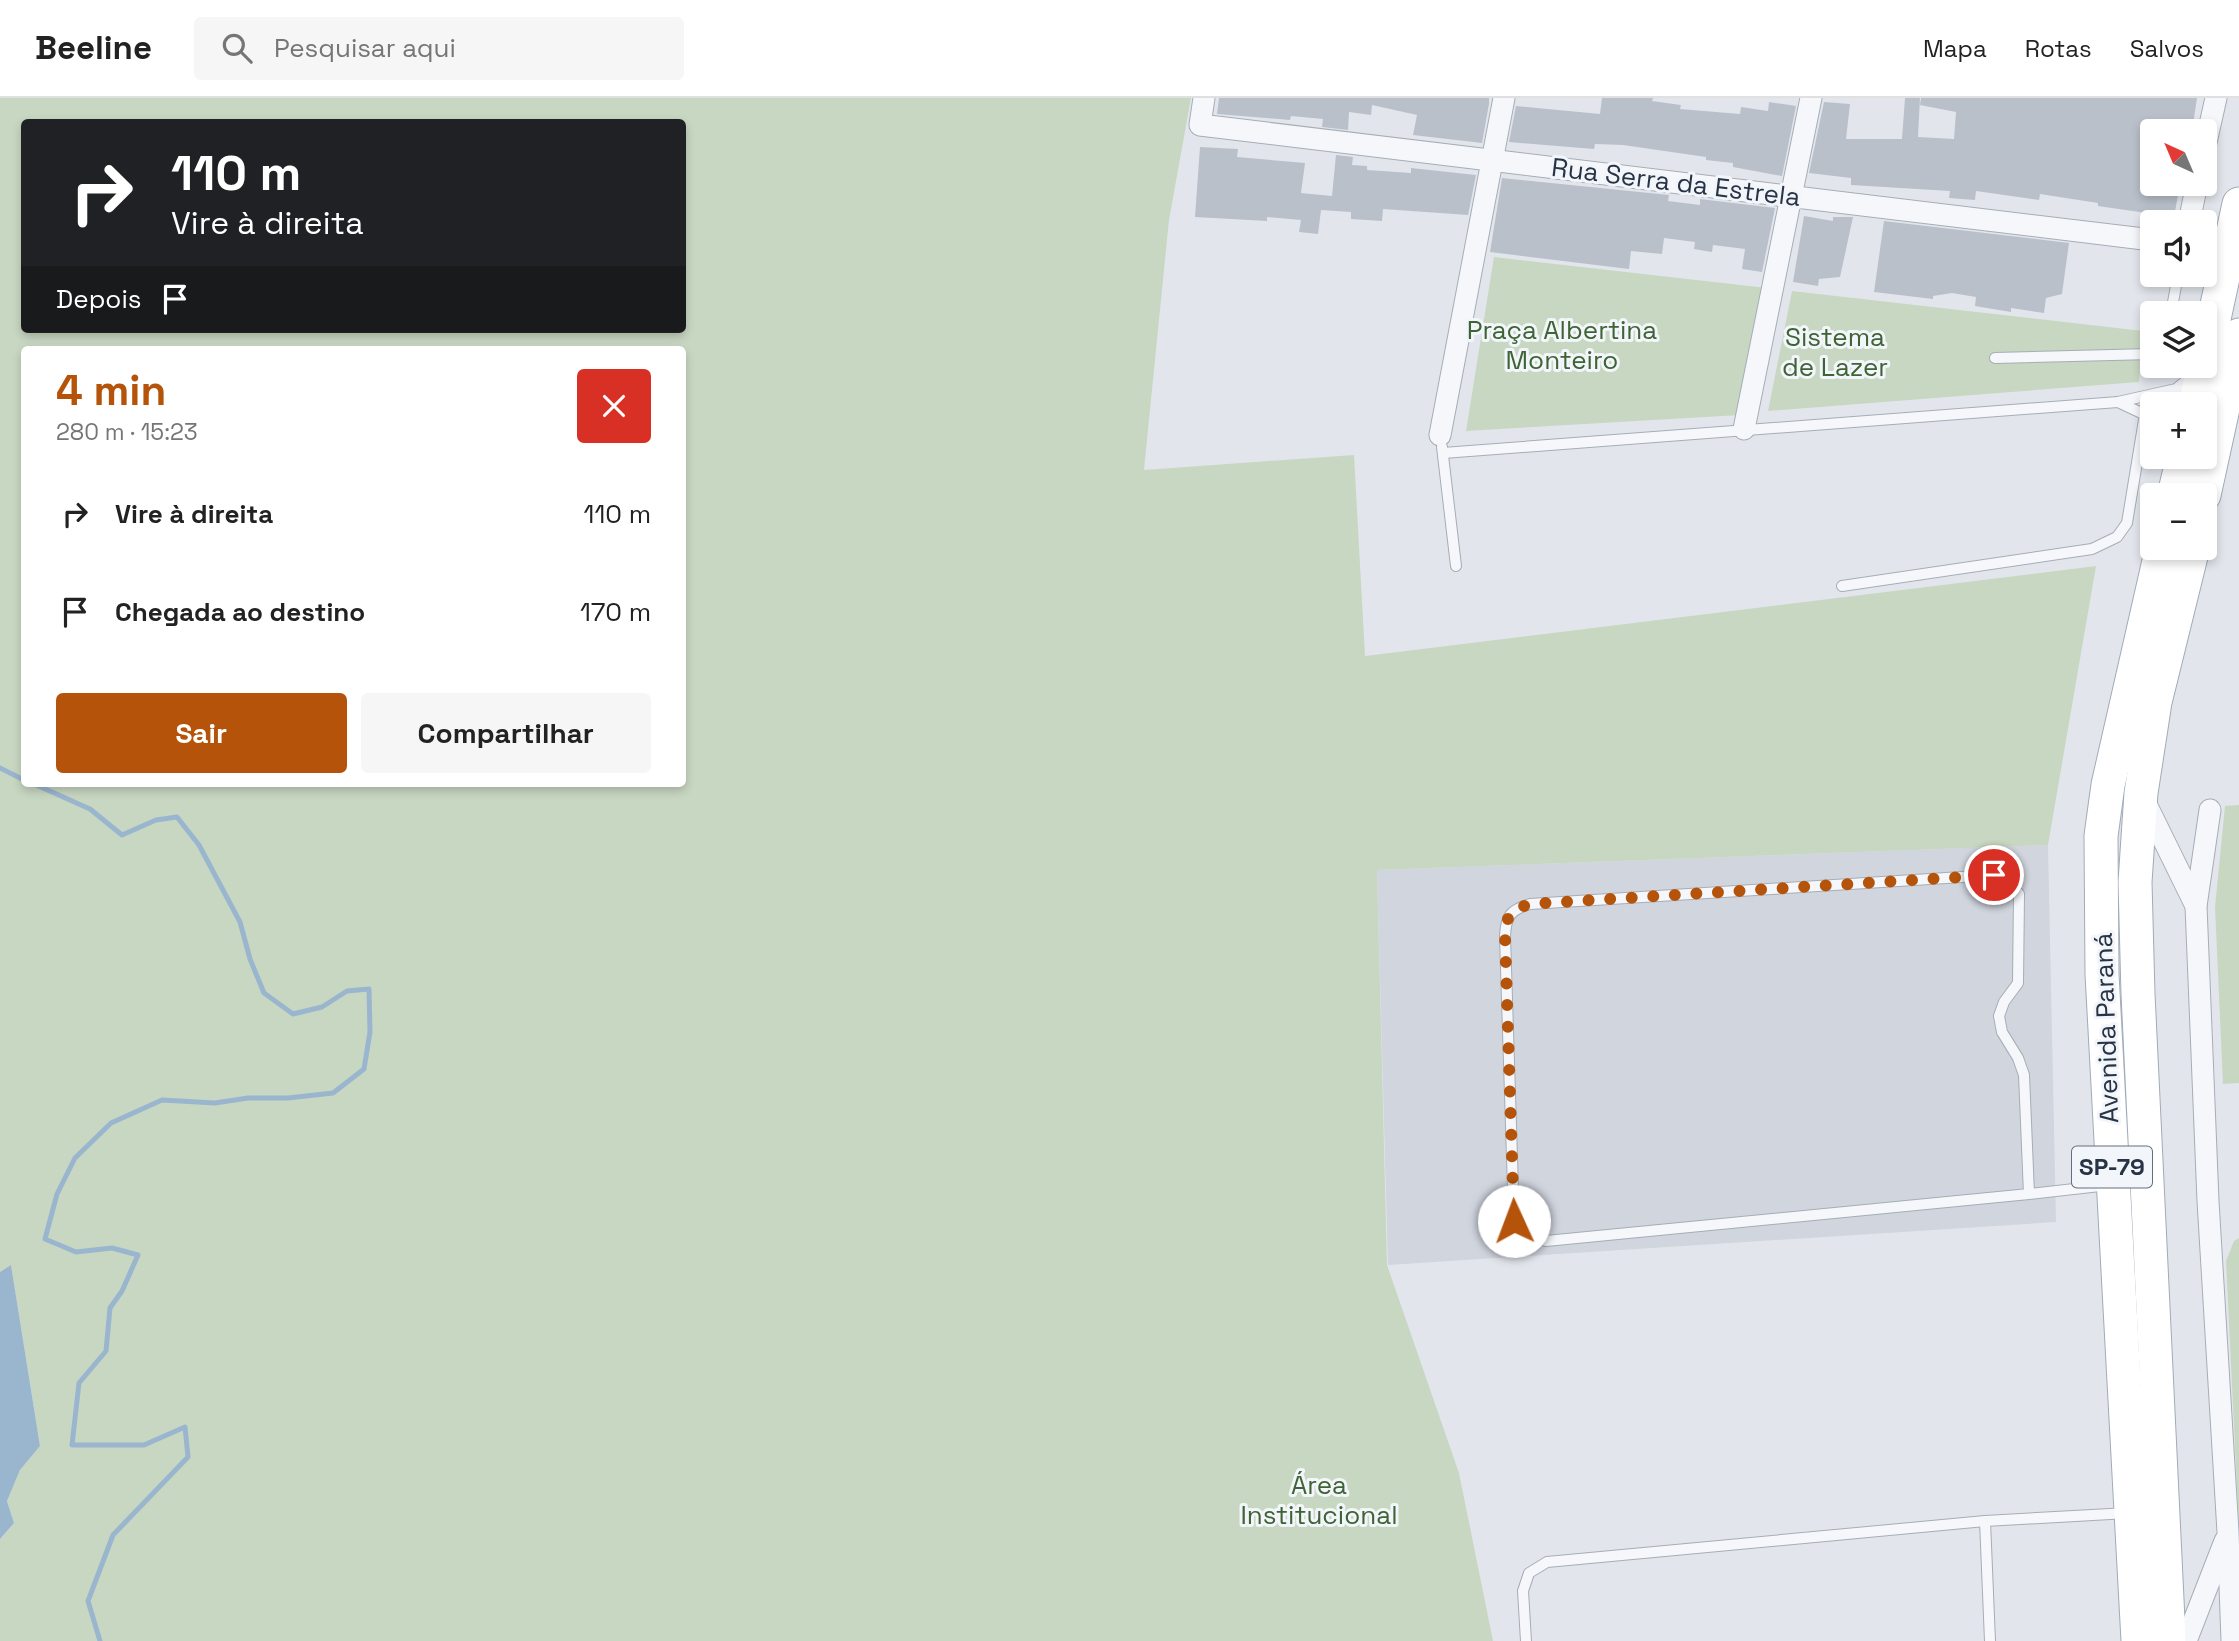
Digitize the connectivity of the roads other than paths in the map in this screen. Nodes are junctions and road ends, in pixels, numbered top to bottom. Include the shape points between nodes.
1 (1204, 98) edge
2 (1504, 98) edge
3 (1811, 98) edge
4 (2216, 98) edge
5 (2211, 119) edge
6 (1493, 160) junction
7 (1792, 196) junction
8 (2239, 204) edge
9 (2140, 239) edge
10 (2217, 305) edge
11 (2239, 335) edge
12 (2140, 354) edge
13 (1995, 359) dead end
14 (2188, 378) edge
15 (2118, 402) junction
16 (2140, 412) edge
17 (1744, 429) junction
18 (1442, 444) junction
19 (2140, 460) edge
20 (2207, 483) edge
21 (2159, 560) edge
22 (2190, 560) edge
23 (1456, 566) dead end
24 (1842, 586) dead end
25 (2141, 793) junction
26 (2210, 810) dead end
27 (2196, 906) junction
28 (2113, 1184) junction
29 (2029, 1194) junction
30 (2131, 1512) junction
31 (1985, 1521) junction
32 (2228, 1532) junction
33 (1526, 1641) edge
34 (1990, 1641) edge
35 (2138, 1641) edge
36 (2169, 1641) edge
37 (2186, 1641) edge
38 (2232, 1641) edge

1 - 6 street, Rua Serra da Estrela via 1200,125
2 - 6 street
3 - 7 street
4 - 5 street
6 - 7 street, Rua Serra da Estrela
6 - 18 street
7 - 9 street, Rua Serra da Estrela
7 - 17 street
8 - 10 main road
11 - 20 main road
12 - 13 lane
14 - 15 lane via 2176,389
15 - 16 lane
15 - 17 lane
17 - 18 lane
18 - 23 lane
19 - 24 lane via 2127,523 2117,537 2092,549
21 - 28 main road, Avenida Paraná / SP-79 via 2108,785 2101,836 2102,974
22 - 25 main road, Avenida Paraná / SP-79 via 2155,702
25 - 27 street
25 - 36 main road, Avenida Paraná / SP-79 via 2135,882 2138,995
26 - 27 street
27 - 32 street
28 - 29 lane
28 - 30 main road, Avenida Paraná / SP-79
29 - 29 lane via 2025,1075 2002,1032 1999,1016 2018,983 2019,894 2008,881 1994,875 1530,904 1514,909 1506,919 1514,1221 1522,1235 1546,1241
30 - 31 lane
30 - 35 main road, Avenida Paraná / SP-79
31 - 33 lane via 1547,1562 1529,1573 1523,1591
31 - 34 lane
32 - 37 street
32 - 38 street

